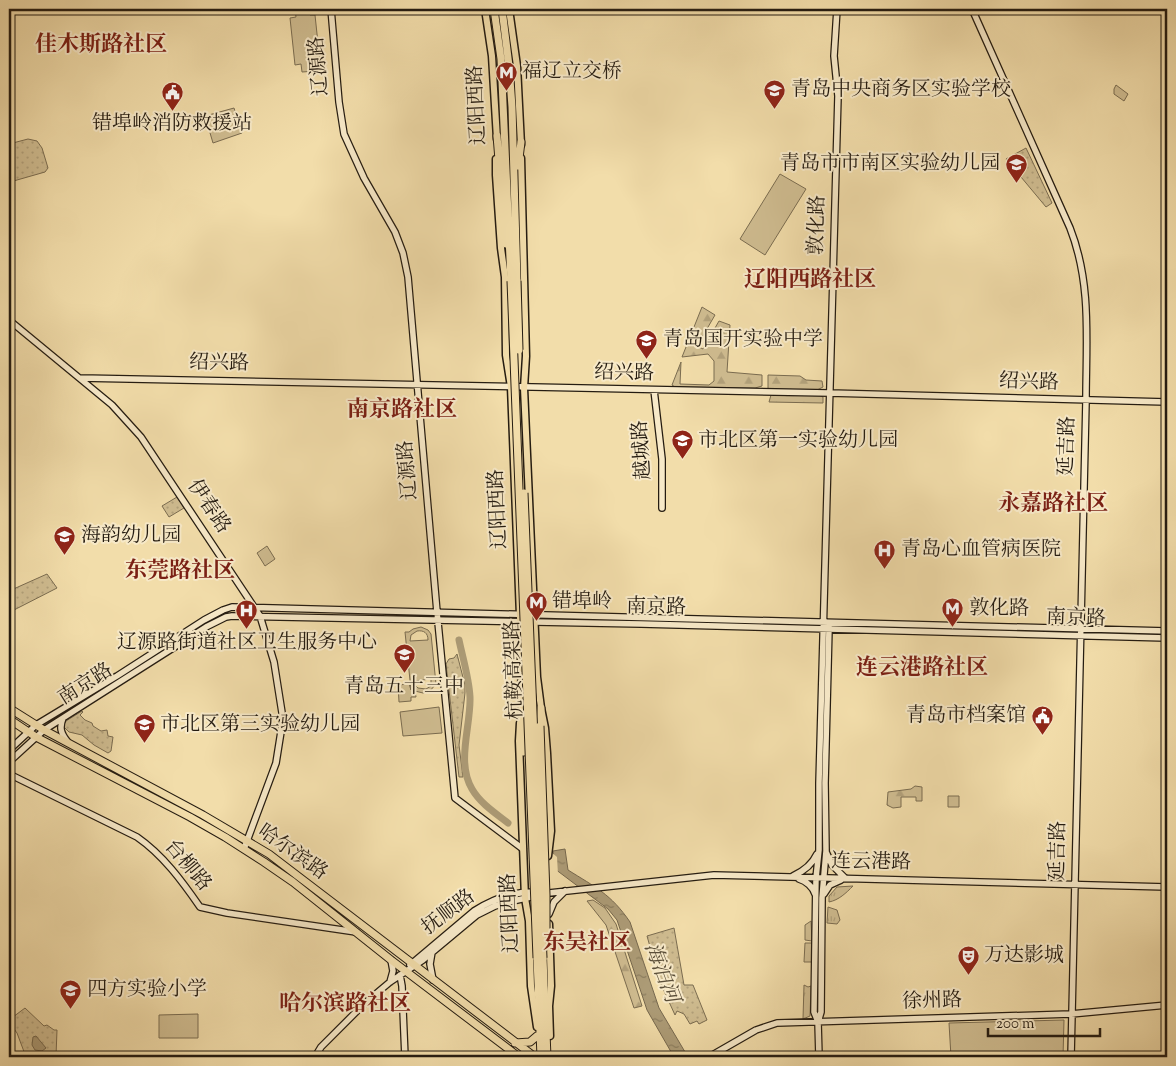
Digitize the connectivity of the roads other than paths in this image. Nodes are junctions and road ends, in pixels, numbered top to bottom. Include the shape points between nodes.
1 (331, 9) edge
2 (485, 9) edge
3 (494, 9) edge
4 (502, 9) edge
5 (509, 9) edge
6 (837, 9) edge
7 (868, 9) edge
8 (903, 9) edge
9 (972, 9) edge
10 (497, 136) junction
11 (521, 142) junction
12 (517, 266) junction
13 (514, 281) junction
14 (9, 320) edge
15 (80, 378) junction
16 (102, 378) junction
17 (418, 385) junction
18 (511, 387) junction
19 (524, 388) junction
20 (654, 390) junction
21 (829, 393) junction
22 (98, 394) junction
23 (1086, 401) junction
24 (1167, 402) edge
25 (662, 508) dead end
26 (256, 608) junction
27 (437, 612) junction
28 (260, 616) junction
29 (520, 619) junction
30 (535, 619) junction
31 (438, 620) junction
32 (825, 626) junction
33 (1167, 631) edge
34 (1080, 632) junction
35 (1167, 638) edge
36 (522, 705) junction
37 (9, 708) edge
38 (541, 708) junction
39 (63, 718) junction
40 (9, 719) edge
41 (36, 726) junction
42 (44, 730) junction
43 (28, 732) junction
44 (36, 737) junction
45 (68, 743) junction
46 (9, 750) edge
47 (9, 762) edge
48 (9, 774) edge
49 (247, 841) junction
50 (523, 846) junction
51 (244, 849) junction
52 (822, 850) junction
53 (789, 877) junction
54 (820, 878) junction
55 (845, 878) junction
56 (1075, 884) junction
57 (1167, 887) edge
58 (574, 890) joint
59 (564, 891) junction
60 (549, 893) junction
61 (525, 895) junction
62 (819, 897) junction
63 (549, 914) junction
64 (357, 932) junction
65 (432, 952) junction
66 (540, 958) junction
67 (391, 960) junction
68 (413, 964) junction
69 (403, 973) junction
70 (433, 980) junction
71 (390, 982) junction
72 (1167, 1005) edge
73 (1071, 1014) junction
74 (818, 1022) junction
75 (537, 1036) junction
76 (514, 1043) junction
77 (508, 1048) junction
78 (315, 1057) edge
79 (405, 1057) edge
80 (518, 1057) edge
81 (525, 1057) edge
82 (538, 1057) edge
83 (549, 1057) edge
84 (710, 1057) edge
85 (819, 1057) edge
86 (1071, 1057) edge

1 - 17 main road, 辽源路 via 344,134 403,253
2 - 10 main road, 辽阳西路 via 492,56
3 - 13 highway, 辽阳西路 via 501,59
4 - 12 highway, 辽阳西路 via 512,107
5 - 11 main road, 辽阳西路 via 517,66
6 - 21 main road, 敦化路 via 834,56 838,96
7 - 8 main road
9 - 23 main road, 延吉路 via 1076,244 1086,295
10 - 13 highway via 505,241
10 - 18 main road, 辽阳西路 via 496,175 505,277 506,355
11 - 12 highway
11 - 19 main road, 辽阳西路
12 - 13 highway, 辽阳西路
13 - 66 highway, 杭鞍高架路, bridge
14 - 15 main road, 伊春路
15 - 16 main road, 绍兴路
15 - 22 main road, 伊春路
16 - 17 main road, 绍兴路
16 - 22 main road via 97,386
17 - 18 main road, 绍兴路
17 - 27 main road, 辽源路
18 - 19 main road, 绍兴路
18 - 29 main road, 辽阳西路
19 - 20 main road, 绍兴路
19 - 30 main road, 辽阳西路
20 - 21 main road, 绍兴路
20 - 25 main road, 越城路 via 662,459
21 - 23 main road, 绍兴路
21 - 32 main road, 敦化路
22 - 26 main road, 伊春路 via 142,437
23 - 24 main road, 绍兴路
23 - 34 main road, 延吉路
26 - 27 main road, 南京路
26 - 28 main road, 伊春路
26 - 41 main road, 南京路 via 232,607 216,613
27 - 29 main road, 南京路
27 - 31 main road, 辽源路
28 - 31 main road, 南京路
28 - 39 main road, 南京路 via 232,616 218,620
28 - 49 main road, 伊春路 via 274,662 284,719 276,763
29 - 30 main road, 南京路
29 - 31 main road, 南京路
29 - 36 main road, 辽阳西路
30 - 32 main road, 南京路
30 - 38 main road, 辽阳西路
31 - 50 main road, 辽源路 via 455,798
32 - 34 main road, 南京路
32 - 52 main road, 敦化路 via 819,783
33 - 34 main road, 南京路
34 - 35 main road, 南京路
34 - 56 main road, 延吉路
36 - 50 main road, 辽阳西路 via 519,740
36 - 66 highway, bridge via 531,924
37 - 41 highway, 哈尔滨路
38 - 60 main road, 辽阳西路, bridge via 546,728 551,831
38 - 66 highway, bridge via 547,913
39 - 42 main road, 南京路
39 - 45 main road via 61,732
40 - 43 highway, 哈尔滨路
41 - 42 highway, 哈尔滨路
41 - 43 main road, 南京路
42 - 44 main road, 南京路
42 - 45 highway, 哈尔滨路
43 - 44 highway, 哈尔滨路
43 - 46 main road, 南京路
44 - 47 main road, 南京路
44 - 51 highway, 哈尔滨路 via 190,817
45 - 49 highway, 哈尔滨路 via 203,814
48 - 64 main road, 台柳路 via 137,837 152,848 200,907
49 - 51 main road, 伊春路
49 - 68 highway, 哈尔滨路 via 292,871
50 - 61 main road, 辽阳西路
51 - 64 highway, 哈尔滨路 via 294,882
52 - 53 main road via 803,872
52 - 54 main road, 敦化路
52 - 55 main road
53 - 54 main road, 连云港路
53 - 58 main road, 连云港路 via 714,875
53 - 62 main road via 803,880
54 - 55 main road, 连云港路
54 - 62 main road, 敦化路
55 - 56 main road, 连云港路
55 - 62 main road via 830,884
56 - 57 main road, 连云港路
56 - 73 main road, 延吉路
58 - 59 main road, 抚顺路
59 - 60 main road, 抚顺路
59 - 63 main road
60 - 61 main road, 抚顺路
60 - 63 main road, 辽阳西路
61 - 65 main road, 抚顺路 via 485,911
61 - 68 main road, 抚顺路 via 505,896 484,904
61 - 75 main road, 辽阳西路
62 - 74 main road, 敦化路 via 821,1012
63 - 83 main road, 辽阳西路
64 - 67 highway, 哈尔滨路
65 - 68 main road, 抚顺路
65 - 70 main road
66 - 82 highway, 杭鞍高架路
66 - 83 highway, 杭鞍高架路
67 - 69 highway, 哈尔滨路
67 - 71 main road
68 - 69 main road, 抚顺路
68 - 70 highway, 哈尔滨路
69 - 71 main road, 抚顺路
69 - 77 highway, 哈尔滨路
69 - 79 main road
70 - 76 highway, 哈尔滨路
71 - 78 main road, 抚顺路 via 321,1047
72 - 73 main road, 徐州路
73 - 74 main road, 徐州路
73 - 86 main road, 延吉路
74 - 84 main road, 徐州路 via 764,1026
74 - 85 main road, 敦化路
75 - 76 highway via 530,1042
75 - 82 main road, 辽阳西路
76 - 82 highway, 哈尔滨路
77 - 80 highway, 哈尔滨路
77 - 81 highway, 哈尔滨路

